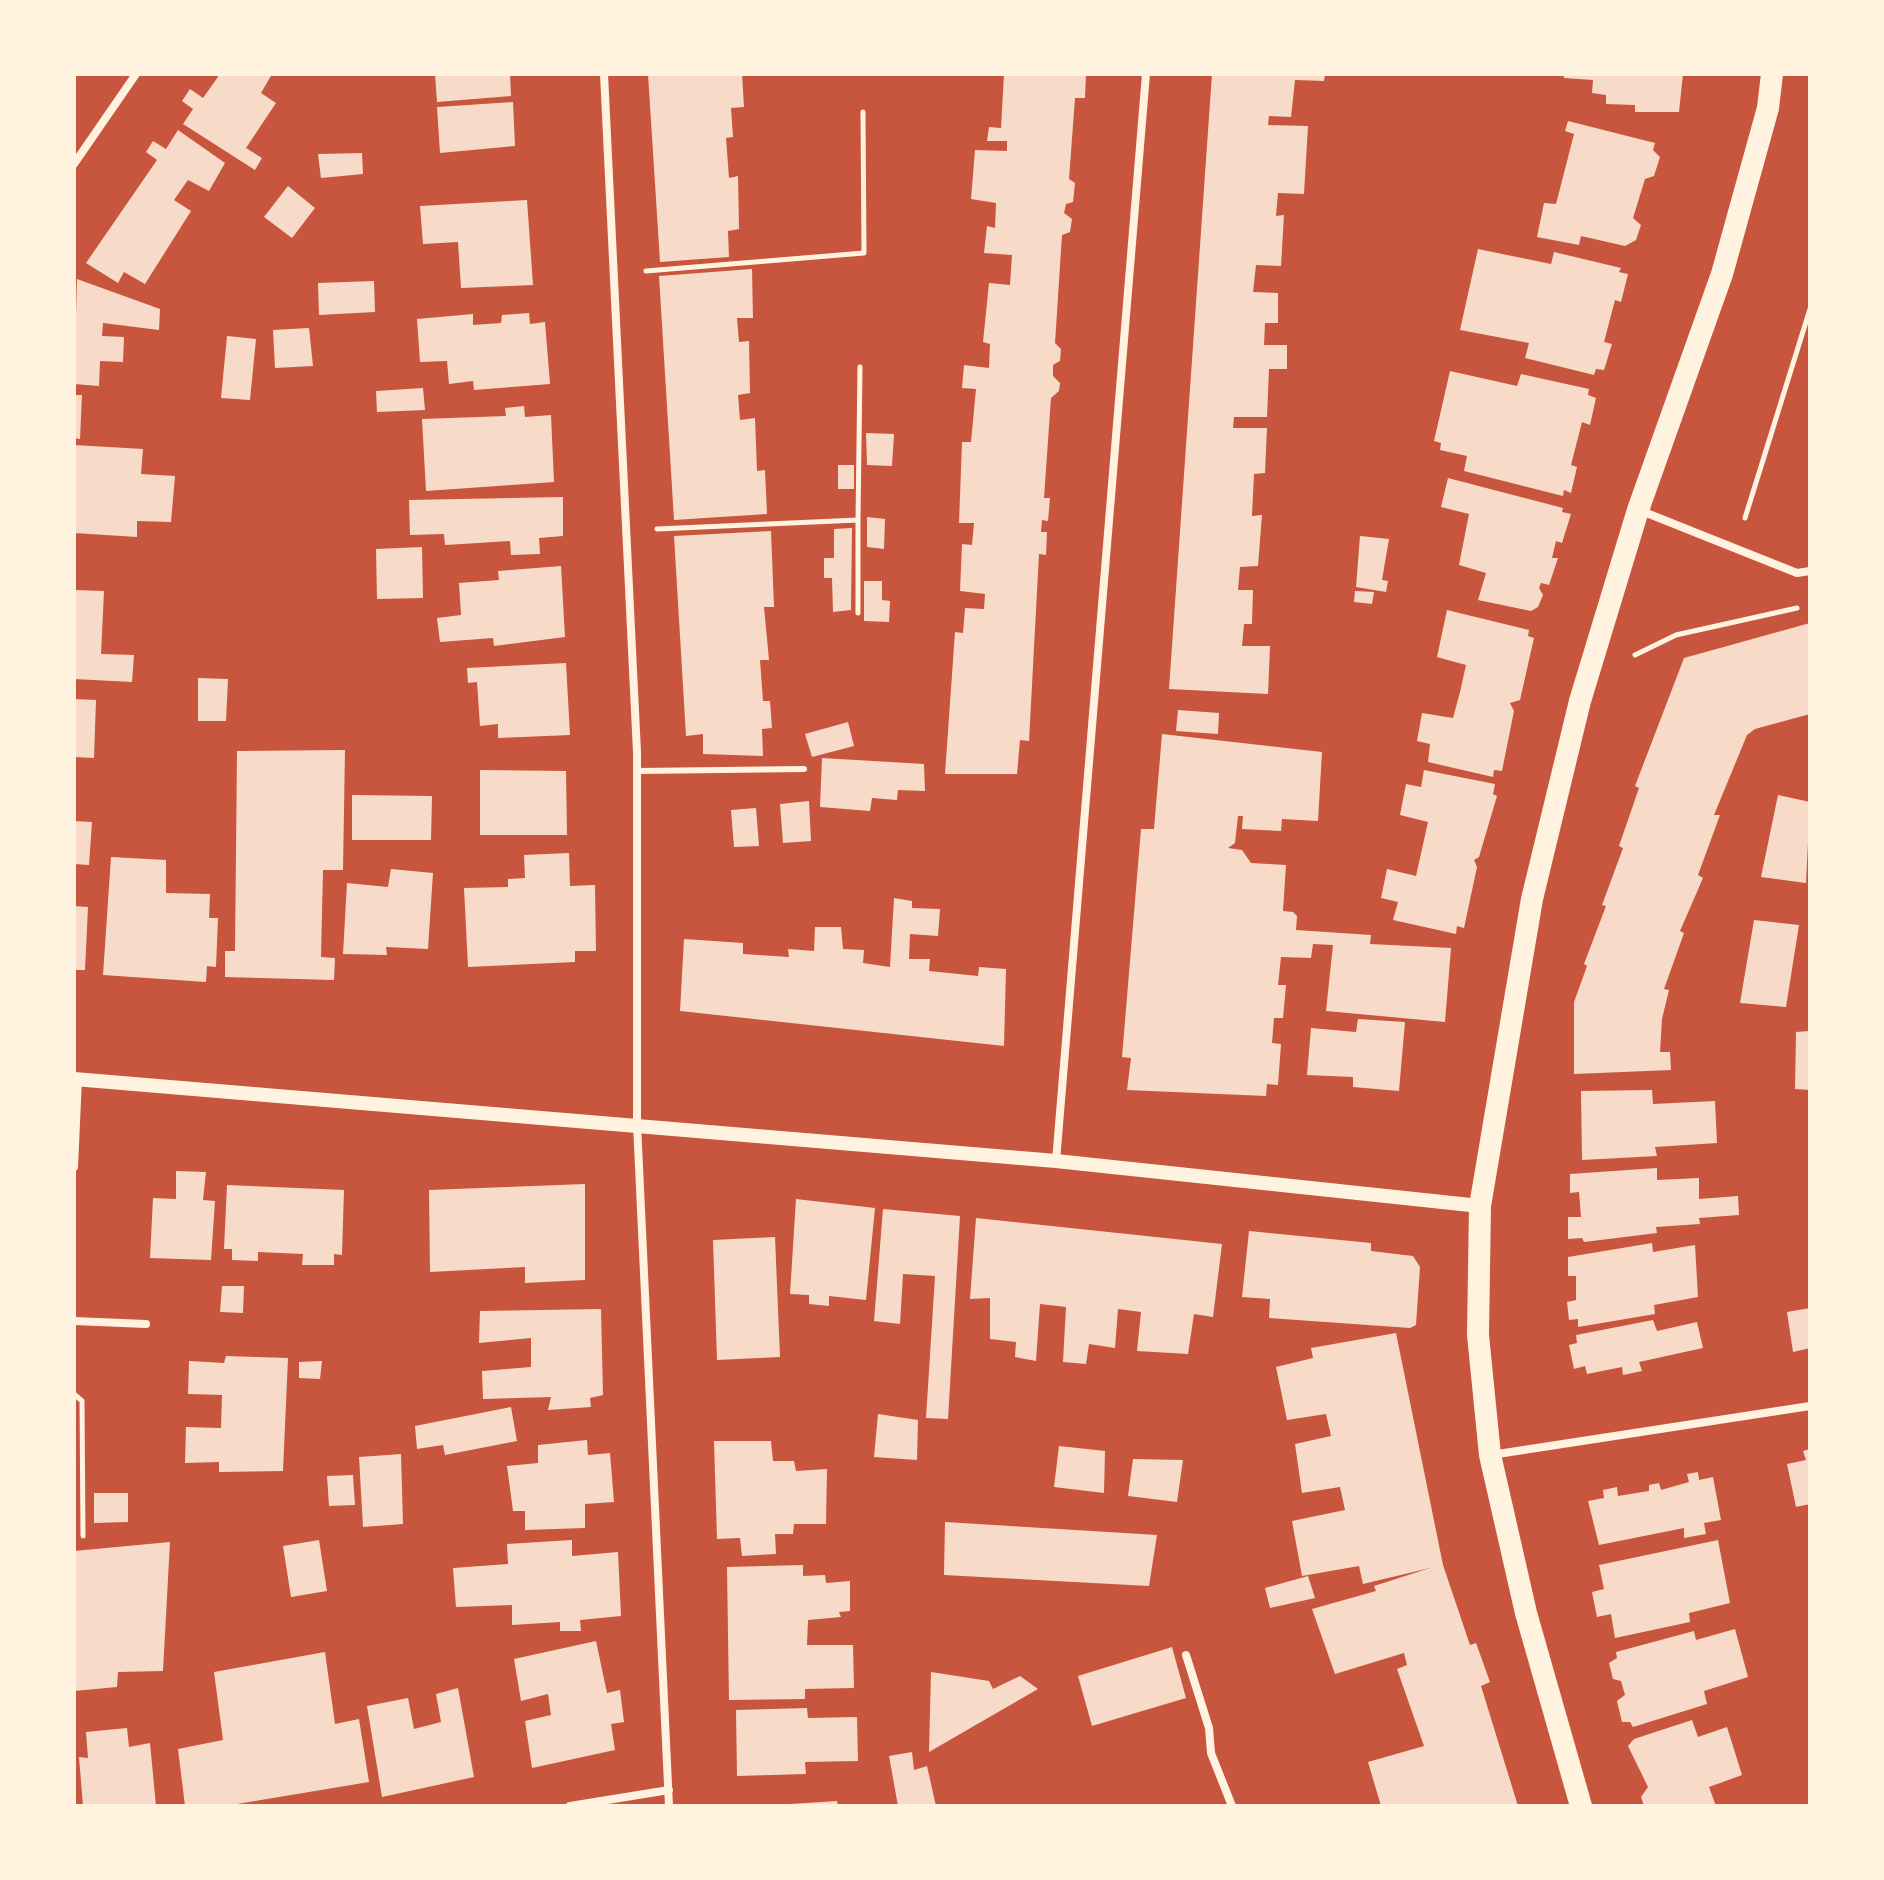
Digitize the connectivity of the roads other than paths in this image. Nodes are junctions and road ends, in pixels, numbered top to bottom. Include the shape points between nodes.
1 (136, 74) edge
2 (604, 74) edge
3 (1146, 74) edge
4 (1772, 74) edge
5 (74, 164) edge
6 (1638, 510) junction
7 (1810, 571) edge
8 (804, 769) dead end
9 (638, 771) junction
10 (76, 1079) edge
11 (637, 1124) junction
12 (1056, 1161) junction
13 (74, 1167) edge
14 (1480, 1206) junction
15 (74, 1321) edge
16 (146, 1324) dead end
17 (1810, 1406) edge
18 (1490, 1455) junction
19 (1186, 1655) dead end
20 (669, 1790) junction
21 (570, 1806) edge
22 (669, 1806) edge
23 (1232, 1806) edge
24 (1581, 1806) edge

1 - 5 street
2 - 9 street
3 - 12 street
4 - 6 highway via 1768,108 1722,274
6 - 7 street via 1797,573
6 - 14 highway via 1532,899
8 - 9 lane
9 - 11 street
10 - 11 street
10 - 13 street
11 - 12 street
11 - 20 street
12 - 14 street
14 - 18 highway via 1478,1335
15 - 16 street
17 - 18 street
18 - 24 highway via 1526,1613
19 - 23 street via 1209,1728 1211,1753
20 - 21 street
20 - 22 street

